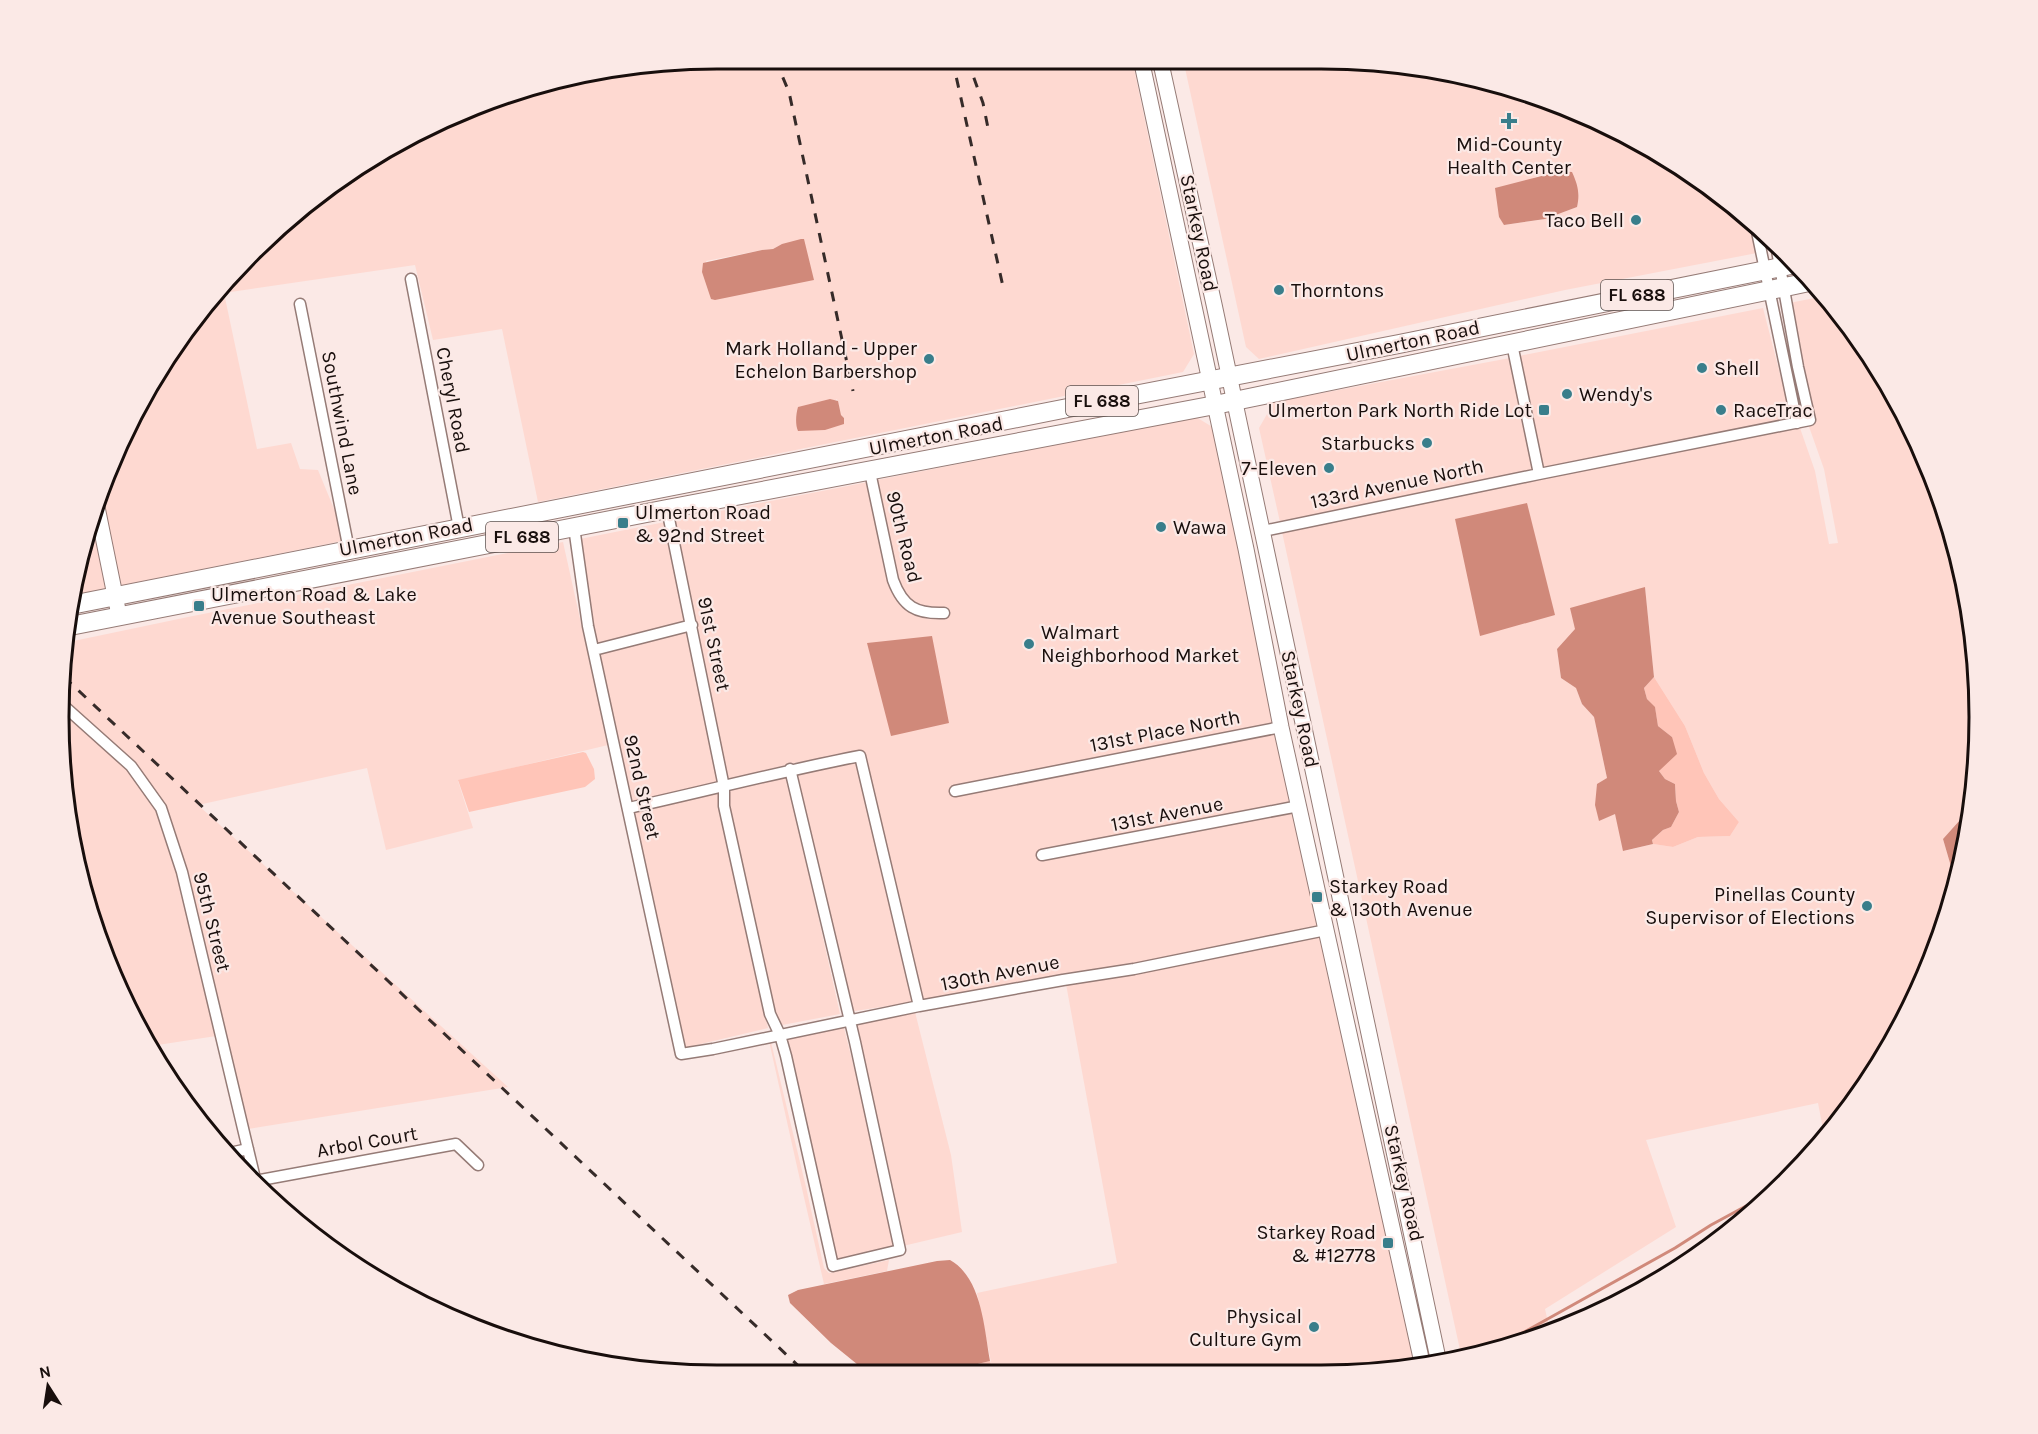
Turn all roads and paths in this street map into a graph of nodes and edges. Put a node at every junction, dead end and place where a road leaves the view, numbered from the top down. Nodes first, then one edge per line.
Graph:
1 (1143, 69) edge
2 (1162, 69) edge
3 (1770, 251) edge
4 (1780, 267) edge
5 (411, 279) dead end
6 (1802, 284) edge
7 (1776, 289) junction
8 (300, 304) dead end
9 (1512, 344) junction
10 (1229, 376) junction
11 (1210, 380) junction
12 (1235, 401) junction
13 (1215, 405) junction
14 (1797, 423) junction
15 (925, 436) junction
16 (862, 448) junction
17 (870, 472) junction
18 (1539, 474) junction
19 (697, 481) junction
20 (743, 495) junction
21 (667, 509) junction
22 (100, 520) edge
23 (574, 527) junction
24 (459, 528) junction
25 (1263, 531) junction
26 (349, 550) junction
27 (310, 578) junction
28 (115, 596) junction
29 (79, 603) edge
30 (945, 613) dead end
31 (118, 615) junction
32 (76, 624) edge
33 (692, 625) junction
34 (1265, 648) junction
35 (594, 650) junction
36 (1293, 672) junction
37 (69, 711) edge
38 (1281, 727) junction
39 (790, 769) junction
40 (724, 787) junction
41 (955, 791) dead end
42 (1299, 806) junction
43 (628, 808) junction
44 (1042, 855) dead end
45 (1341, 907) junction
46 (1326, 930) junction
47 (1361, 1002) junction
48 (919, 1006) junction
49 (849, 1022) junction
50 (780, 1035) junction
51 (681, 1054) joint
52 (248, 1149) junction
53 (237, 1151) edge
54 (478, 1165) dead end
55 (253, 1168) edge
56 (265, 1180) edge
57 (1437, 1354) edge
58 (1421, 1357) edge

1 - 11 main road, Starkey Road
2 - 10 main road, Starkey Road
3 - 4 street
4 - 7 street
4 - 7 street
4 - 10 main road, Ulmerton Road / FL 688
5 - 24 street, Cheryl Road
6 - 7 main road, Ulmerton Road / FL 688
7 - 9 main road, Ulmerton Road / FL 688
7 - 14 street
7 - 14 street, 133rd Avenue North
8 - 26 street, Southwind Lane
9 - 12 main road, Ulmerton Road / FL 688
9 - 18 street
10 - 11 main road, Ulmerton Road / FL 688
10 - 12 main road, Starkey Road
11 - 13 main road, Starkey Road
11 - 15 main road, Ulmerton Road / FL 688
12 - 13 main road, Ulmerton Road / FL 688
12 - 25 main road, Starkey Road
13 - 17 main road, Ulmerton Road / FL 688
13 - 34 main road, Starkey Road
14 - 18 street, 133rd Avenue North
15 - 16 main road, Ulmerton Road / FL 688
15 - 17 main road
16 - 19 main road, Ulmerton Road / FL 688
16 - 20 main road
17 - 20 main road, Ulmerton Road / FL 688
17 - 30 street, 90th Road
18 - 25 street, 133rd Avenue North
19 - 23 main road
19 - 24 main road, Ulmerton Road / FL 688
20 - 21 main road, Ulmerton Road / FL 688
21 - 23 main road, Ulmerton Road / FL 688
21 - 33 street, 91st Street
22 - 28 main road
23 - 27 main road, Ulmerton Road / FL 688
23 - 35 street, 92nd Street
24 - 26 main road, Ulmerton Road / FL 688
24 - 27 main road
25 - 36 main road, Starkey Road
26 - 28 main road, Ulmerton Road / FL 688
27 - 31 main road, Ulmerton Road / FL 688
28 - 29 main road, Ulmerton Road / FL 688
28 - 31 main road
31 - 32 main road, Ulmerton Road / FL 688
33 - 35 street
33 - 40 street, 91st Street
34 - 36 main road
34 - 38 main road, Starkey Road
35 - 43 street, 92nd Street
36 - 45 main road, Starkey Road
37 - 52 street, 95th Street
38 - 41 street, 131st Place North
38 - 42 main road, Starkey Road
39 - 40 street
39 - 48 street
39 - 49 street
40 - 43 street
40 - 50 street, 91st Street
42 - 44 street, 131st Avenue
42 - 46 main road, Starkey Road
43 - 51 street, 92nd Street
45 - 46 main road
45 - 47 main road, Starkey Road
46 - 47 main road
46 - 48 street, 130th Avenue
46 - 58 main road, Starkey Road
47 - 57 main road, Starkey Road
48 - 49 street, 130th Avenue
49 - 50 street, 130th Avenue
49 - 50 street, 91st Street
50 - 51 street, 130th Avenue
52 - 53 street
52 - 55 street, 95th Street
54 - 56 street, Arbol Court

